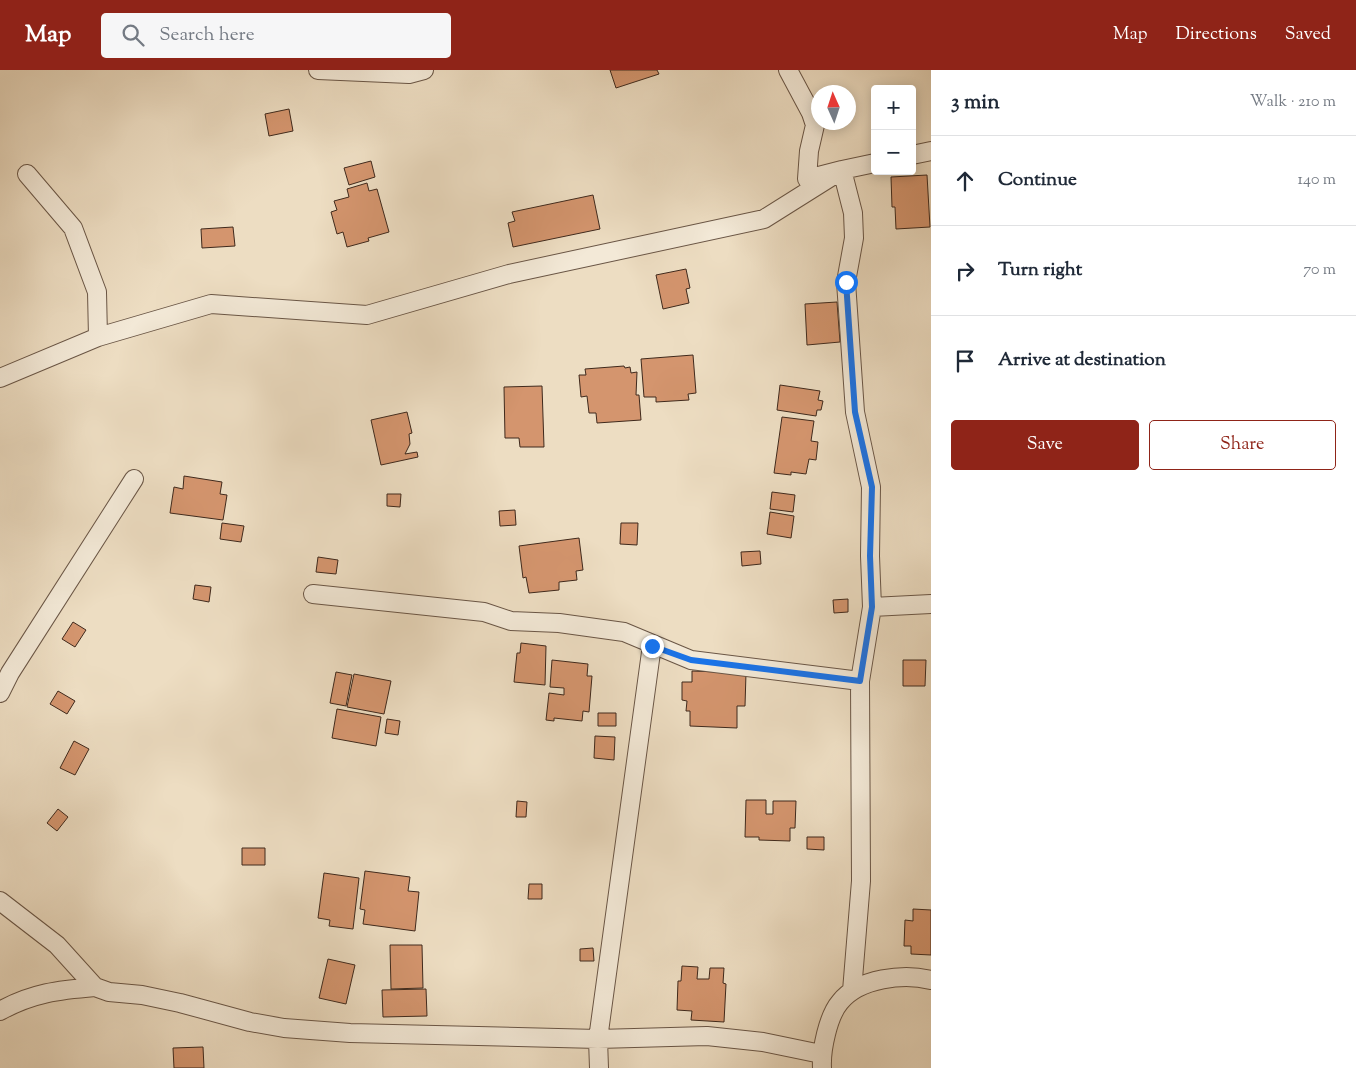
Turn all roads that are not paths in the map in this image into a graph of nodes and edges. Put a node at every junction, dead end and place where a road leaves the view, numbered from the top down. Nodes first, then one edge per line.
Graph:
1 (318, 70) edge
2 (424, 70) edge
3 (788, 70) edge
4 (931, 151) edge
5 (916, 154) edge
6 (871, 164) edge
7 (842, 170) junction
8 (27, 174) dead end
9 (98, 337) junction
10 (0, 378) edge
11 (134, 480) dead end
12 (312, 594) dead end
13 (931, 604) edge
14 (872, 607) junction
15 (652, 646) junction
16 (860, 681) junction
17 (0, 693) edge
18 (0, 901) edge
19 (931, 980) edge
20 (95, 987) junction
21 (852, 991) junction
22 (0, 1012) edge
23 (598, 1039) junction
24 (822, 1061) edge
25 (600, 1068) edge

1 - 2 street
3 - 7 street
4 - 5 street
6 - 7 street
7 - 9 street
7 - 14 street
8 - 9 street
9 - 10 street
11 - 17 street
12 - 15 street
13 - 14 street
14 - 16 street
15 - 16 street
15 - 23 street
16 - 21 street
18 - 20 street
19 - 21 street
20 - 22 street
20 - 23 street
21 - 24 street
23 - 24 street
23 - 25 street

